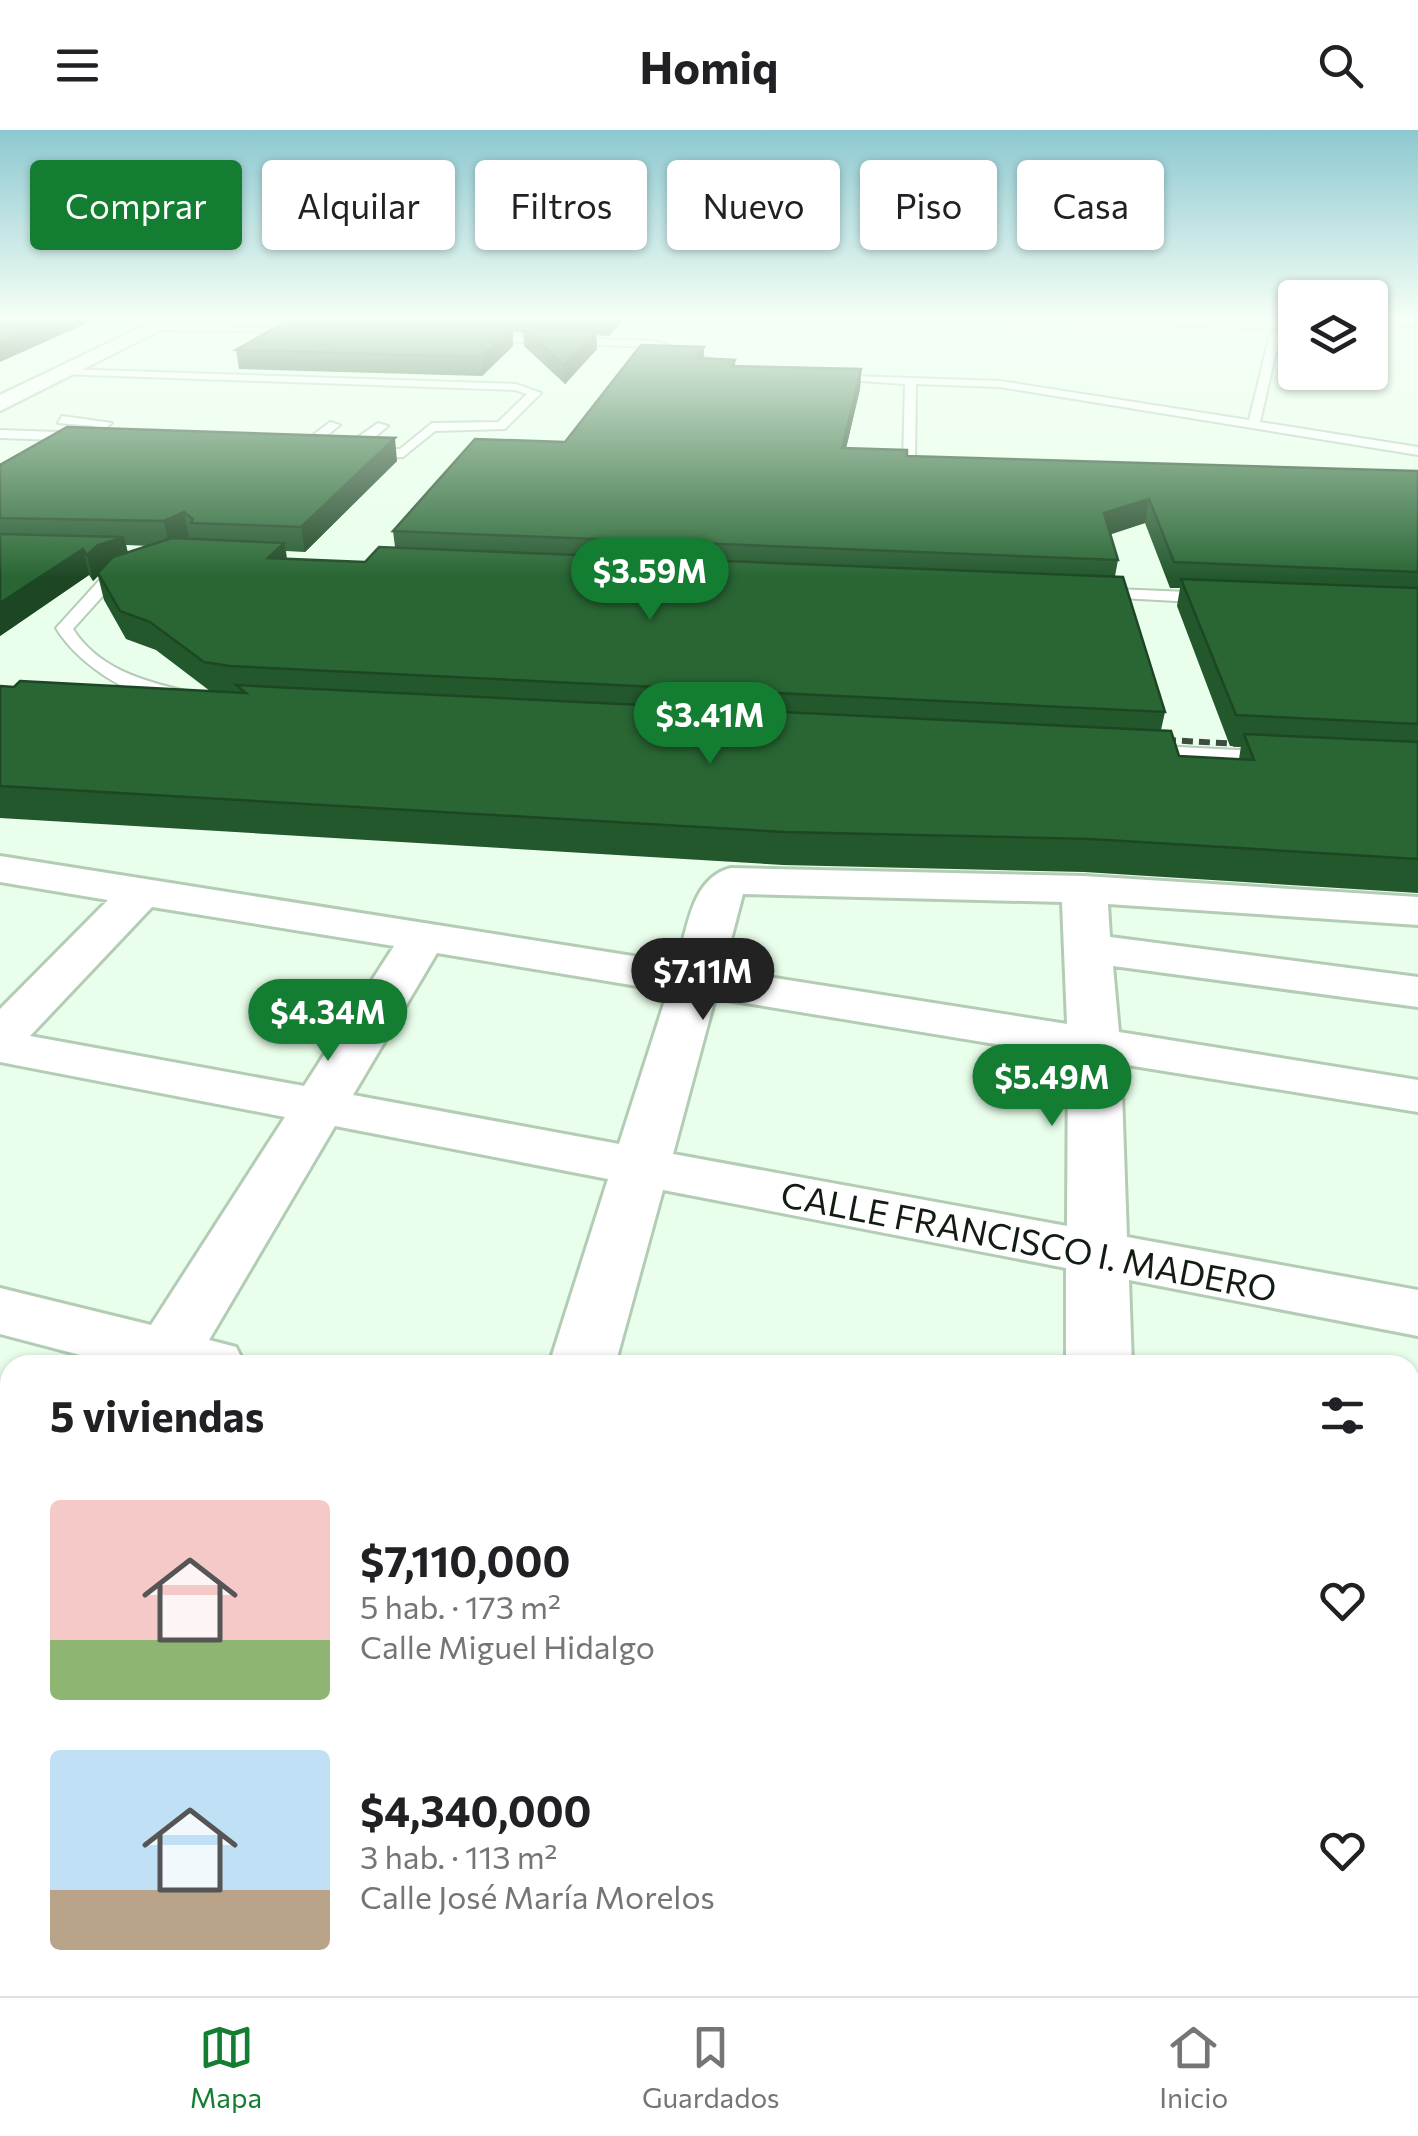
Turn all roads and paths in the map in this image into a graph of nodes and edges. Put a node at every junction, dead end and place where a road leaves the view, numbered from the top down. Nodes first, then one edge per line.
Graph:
1 (524, 404) edge
2 (910, 404) edge
3 (1134, 404) edge
4 (1258, 404) edge
5 (1254, 422) junction
6 (334, 425) dead end
7 (382, 426) dead end
8 (6, 434) edge
9 (1418, 451) edge
10 (281, 452) edge
11 (299, 452) junction
12 (315, 453) edge
13 (331, 454) edge
14 (347, 454) junction
15 (909, 464) edge
16 (154, 560) edge
17 (1064, 592) edge
18 (1221, 598) edge
19 (199, 698) edge
20 (1122, 750) edge
21 (1300, 759) edge
22 (0, 869) edge
23 (1084, 890) junction
24 (141, 892) junction
25 (1418, 911) edge
26 (423, 937) junction
27 (1088, 948) junction
28 (698, 982) junction
29 (1418, 992) edge
30 (0, 1038) edge
31 (0, 1046) edge
32 (1094, 1046) junction
33 (1418, 1096) edge
34 (320, 1106) junction
35 (641, 1167) junction
36 (1096, 1252) junction
37 (0, 1311) edge
38 (1418, 1313) edge
39 (173, 1355) edge
40 (191, 1355) edge
41 (585, 1355) edge
42 (1099, 1355) edge

1 - 14 lane
2 - 15 lane
3 - 5 lane
4 - 5 lane
5 - 9 lane
6 - 11 lane
7 - 14 lane
8 - 8 lane
10 - 11 lane
11 - 12 lane
13 - 14 lane
16 - 19 lane
17 - 18 lane
20 - 21 lane
22 - 24 street
23 - 25 street
23 - 27 street
23 - 28 street
24 - 26 street
24 - 30 street
26 - 28 street
26 - 34 street
27 - 29 street
27 - 32 street
28 - 32 street
28 - 35 street
31 - 34 street, CALLE FRANCISCO I. MADERO
32 - 33 street
32 - 36 street
34 - 35 street, CALLE FRANCISCO I. MADERO
34 - 40 street
35 - 36 street, CALLE FRANCISCO I. MADERO
35 - 41 street
36 - 38 street, CALLE FRANCISCO I. MADERO
36 - 42 street
37 - 39 street

